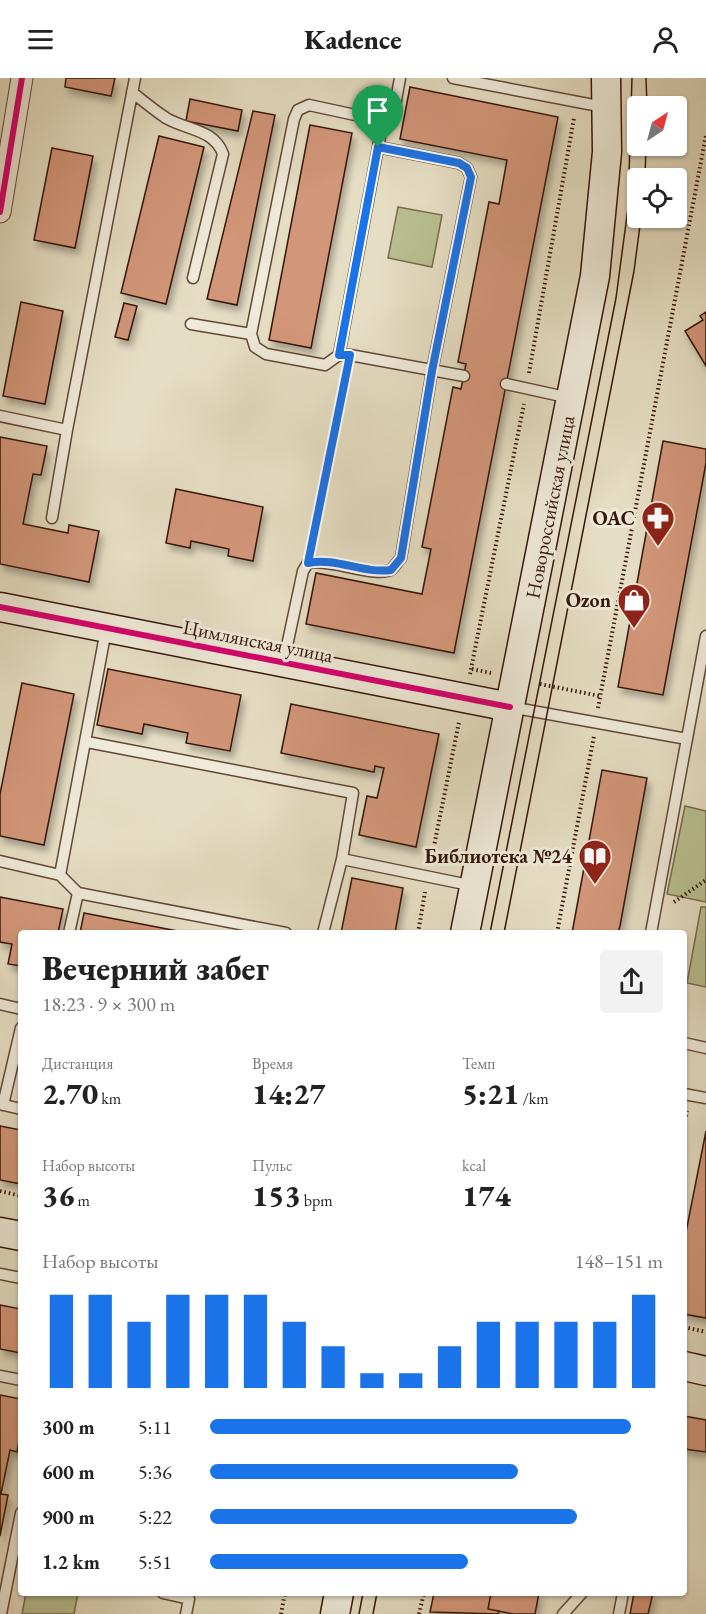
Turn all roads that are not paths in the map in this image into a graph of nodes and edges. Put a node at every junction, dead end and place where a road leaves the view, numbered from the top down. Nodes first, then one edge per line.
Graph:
1 (22, 78) edge
2 (135, 78) edge
3 (400, 78) edge
4 (453, 78) edge
5 (606, 78) edge
6 (132, 92) junction
7 (608, 108) junction
8 (383, 121) junction
9 (378, 147) junction
10 (0, 212) edge
11 (193, 278) dead end
12 (191, 324) dead end
13 (251, 334) junction
14 (345, 355) junction
15 (432, 371) junction
16 (464, 376) dead end
17 (506, 384) dead end
18 (571, 398) junction
19 (0, 416) edge
20 (67, 430) junction
21 (52, 518) dead end
22 (0, 607) edge
23 (106, 628) junction
24 (706, 636) edge
25 (284, 663) junction
26 (510, 707) junction
27 (687, 739) junction
28 (87, 742) junction
29 (342, 859) junction
30 (0, 861) edge
31 (60, 875) junction
32 (475, 887) junction
33 (78, 893) junction
34 (70, 930) edge
35 (270, 930) edge
36 (324, 930) edge
37 (466, 930) edge
38 (652, 930) edge
39 (0, 1005) edge
40 (18, 1008) edge
41 (18, 1040) edge
42 (687, 1044) edge
43 (706, 1048) edge
44 (687, 1095) edge
45 (706, 1098) edge
46 (1, 1105) edge
47 (18, 1108) edge
48 (0, 1232) edge
49 (18, 1235) edge
50 (0, 1274) edge
51 (18, 1277) edge
52 (687, 1367) edge
53 (706, 1371) edge
54 (0, 1376) edge
55 (18, 1379) edge
56 (18, 1529) edge
57 (176, 1596) edge
58 (338, 1596) edge
59 (579, 1596) edge
60 (622, 1596) edge
61 (2, 1614) edge
62 (186, 1614) edge
63 (334, 1614) edge
64 (563, 1614) edge
65 (619, 1614) edge

1 - 10 street
2 - 6 lane
3 - 8 lane
4 - 7 lane
5 - 7 main road, Новороссийская улица
6 - 11 lane
6 - 20 lane
7 - 18 main road, Новороссийская улица
8 - 9 lane
8 - 13 lane
9 - 14 lane
9 - 15 lane
12 - 13 lane
13 - 14 lane
14 - 15 lane
15 - 16 lane
15 - 25 lane
17 - 18 lane
18 - 26 main road, Новороссийская улица
19 - 20 lane
20 - 21 lane
22 - 23 main road, Цимлянская улица
23 - 25 main road, Цимлянская улица
23 - 28 lane
24 - 27 lane
25 - 26 main road, Цимлянская улица
26 - 27 lane
26 - 32 main road, Новороссийская улица
27 - 38 lane
28 - 29 lane
28 - 31 lane
29 - 32 lane
29 - 36 lane
30 - 31 lane
31 - 33 lane
32 - 37 main road, Новороссийская улица
33 - 34 lane
33 - 35 lane
39 - 40 lane
41 - 46 lane
42 - 43 lane
44 - 45 lane
46 - 47 lane
48 - 49 main road
50 - 51 lane
52 - 53 main road
54 - 55 lane
56 - 61 lane
57 - 62 lane
58 - 63 main road
59 - 64 lane
60 - 65 lane

